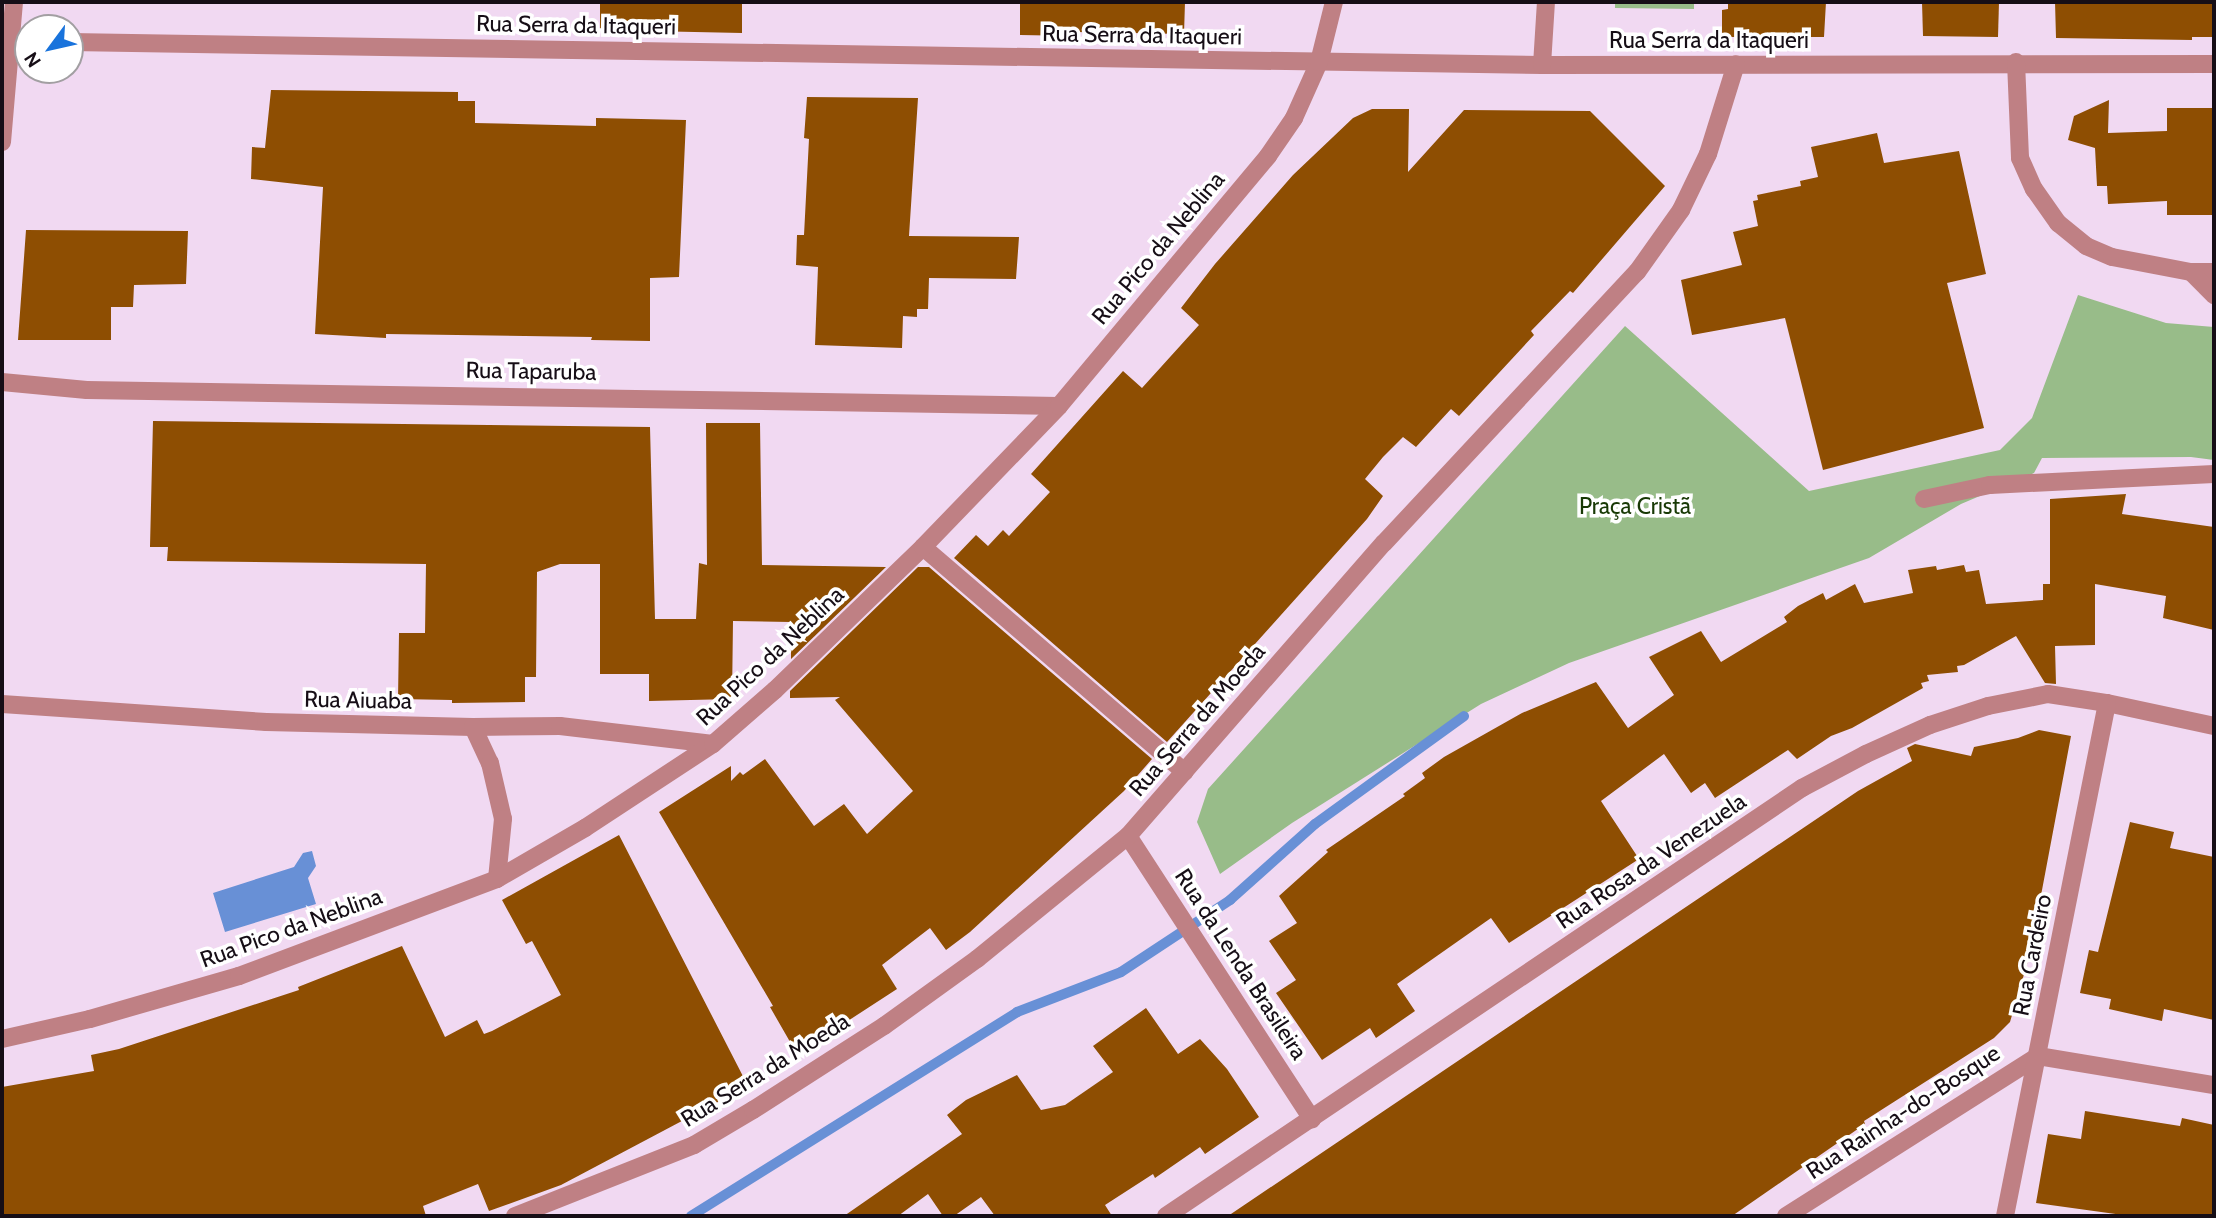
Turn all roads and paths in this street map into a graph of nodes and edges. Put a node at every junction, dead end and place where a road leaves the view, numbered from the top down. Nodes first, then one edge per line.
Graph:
1 (1334, 2) edge
2 (1546, 2) edge
3 (14, 41) edge
4 (84, 42) edge
5 (1320, 62) junction
6 (2016, 62) junction
7 (1736, 64) junction
8 (2214, 64) edge
9 (1542, 65) junction
10 (2, 142) edge
11 (2191, 272) junction
12 (2214, 272) edge
13 (2214, 295) edge
14 (2, 383) edge
15 (1059, 406) junction
16 (2214, 474) edge
17 (1924, 499) dead end
18 (923, 547) junction
19 (2107, 703) junction
20 (2, 704) edge
21 (2214, 726) edge
22 (473, 727) junction
23 (713, 744) junction
24 (1185, 772) junction
25 (1128, 836) junction
26 (497, 879) junction
27 (2, 1039) edge
28 (2038, 1056) junction
29 (2214, 1085) edge
30 (1312, 1119) junction
31 (515, 1216) edge
32 (1166, 1216) edge
33 (1786, 1216) edge
34 (2005, 1216) edge

1 - 5 street, Rua Pico da Neblina
2 - 9 street
3 - 10 street
4 - 5 street, Rua Serra da Itaqueri
5 - 9 street, Rua Serra da Itaqueri
5 - 15 street, Rua Pico da Neblina
6 - 7 street, Rua Serra da Itaqueri
6 - 8 street, Rua Serra da Itaqueri
6 - 11 street
7 - 9 street, Rua Serra da Itaqueri
7 - 24 street, Rua Serra da Moeda
11 - 12 street
11 - 13 street
14 - 15 street, Rua Taparuba
15 - 18 street, Rua Pico da Neblina
16 - 17 street
18 - 23 street, Rua Pico da Neblina
18 - 24 street
19 - 21 street, Rua Rosa da Venezuela
19 - 28 street, Rua Cardeiro
19 - 30 street, Rua Rosa da Venezuela
20 - 22 street, Rua Aiuaba
22 - 23 street, Rua Aiuaba
22 - 26 street
23 - 26 street, Rua Pico da Neblina
24 - 25 street, Rua Serra da Moeda
25 - 30 street, Rua da Lenda Brasileira
25 - 31 street, Rua Serra da Moeda
26 - 27 street, Rua Pico da Neblina
28 - 29 street, Rua Rainha-do-Bosque
28 - 33 street, Rua Rainha-do-Bosque
28 - 34 street, Rua Cardeiro
30 - 32 street, Rua Rosa da Venezuela

